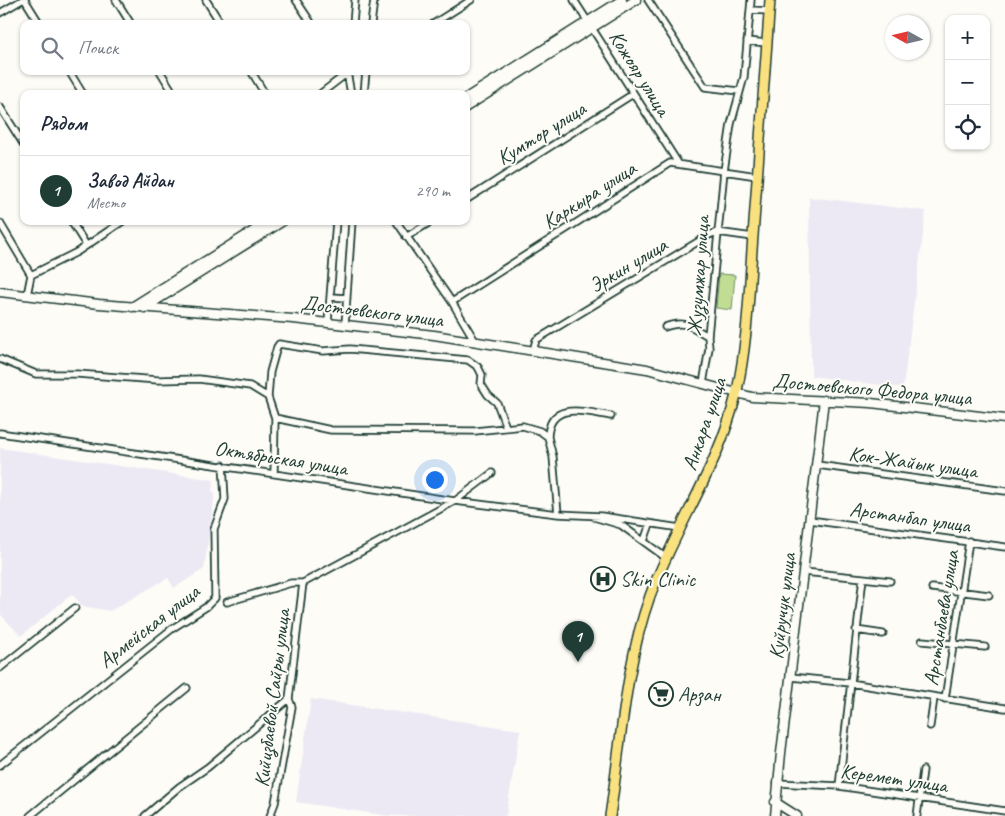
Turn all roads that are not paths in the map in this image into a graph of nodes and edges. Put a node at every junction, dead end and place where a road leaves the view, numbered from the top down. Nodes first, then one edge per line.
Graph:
1 (24, 0) edge
2 (116, 0) edge
3 (206, 0) edge
4 (296, 0) edge
5 (355, 0) edge
6 (374, 0) edge
7 (471, 0) edge
8 (574, 0) edge
9 (622, 0) edge
10 (636, 0) edge
11 (648, 0) edge
12 (751, 0) edge
13 (770, 0) edge
14 (750, 10) junction
15 (769, 11) junction
16 (0, 13) edge
17 (37, 20) edge
18 (128, 20) edge
19 (218, 20) edge
20 (309, 20) edge
21 (353, 20) edge
22 (372, 20) edge
23 (439, 20) edge
24 (590, 25) junction
25 (747, 41) junction
26 (767, 43) junction
27 (71, 75) edge
28 (162, 75) edge
29 (253, 75) edge
30 (343, 75) edge
31 (348, 75) edge
32 (366, 75) edge
33 (81, 90) edge
34 (172, 90) edge
35 (263, 90) edge
36 (325, 90) edge
37 (350, 90) edge
38 (364, 90) edge
39 (739, 91) junction
40 (633, 94) junction
41 (470, 96) edge
42 (470, 103) edge
43 (0, 107) edge
44 (20, 139) edge
45 (678, 163) junction
46 (724, 171) junction
47 (757, 176) junction
48 (470, 197) edge
49 (0, 224) edge
50 (74, 225) edge
51 (116, 225) edge
52 (255, 225) edge
53 (265, 225) edge
54 (275, 225) edge
55 (336, 225) edge
56 (352, 225) edge
57 (398, 225) edge
58 (426, 225) edge
59 (259, 232) junction
60 (717, 232) junction
61 (753, 237) junction
62 (406, 238) junction
63 (86, 245) junction
64 (31, 275) junction
65 (0, 292) edge
66 (27, 294) junction
67 (331, 297) junction
68 (146, 298) junction
69 (160, 298) junction
70 (347, 298) junction
71 (452, 302) junction
72 (132, 307) junction
73 (144, 308) junction
74 (164, 310) junction
75 (328, 323) junction
76 (345, 325) junction
77 (665, 327) dead end
78 (708, 336) junction
79 (475, 341) junction
80 (534, 351) junction
81 (0, 359) edge
82 (703, 384) junction
83 (736, 394) junction
84 (268, 397) junction
85 (824, 400) junction
86 (611, 416) dead end
87 (275, 418) junction
88 (1005, 419) edge
89 (506, 427) junction
90 (0, 433) edge
91 (548, 437) junction
92 (223, 465) junction
93 (817, 465) junction
94 (274, 474) junction
95 (492, 474) dead end
96 (1005, 491) edge
97 (455, 501) junction
98 (558, 514) junction
99 (594, 517) junction
100 (810, 520) junction
101 (650, 524) junction
102 (680, 528) junction
103 (644, 541) junction
104 (970, 542) junction
105 (1005, 547) edge
106 (666, 557) junction
107 (804, 572) junction
108 (863, 578) junction
109 (890, 581) dead end
110 (303, 583) junction
111 (932, 588) dead end
112 (962, 592) junction
113 (989, 595) dead end
114 (227, 602) dead end
115 (75, 608) dead end
116 (856, 630) junction
117 (884, 634) dead end
118 (922, 641) dead end
119 (954, 644) junction
120 (985, 647) dead end
121 (0, 668) edge
122 (791, 677) junction
123 (850, 683) junction
124 (187, 688) dead end
125 (934, 698) junction
126 (289, 699) junction
127 (945, 699) junction
128 (1005, 708) edge
129 (930, 726) dead end
130 (0, 764) edge
131 (923, 770) dead end
132 (777, 783) junction
133 (839, 786) junction
134 (920, 798) junction
135 (775, 802) junction
136 (1005, 811) edge
137 (30, 816) edge
138 (145, 816) edge
139 (270, 816) edge
140 (610, 816) edge
141 (775, 816) edge
142 (797, 816) edge
143 (917, 816) edge

1 - 16 street
1 - 17 street
2 - 18 street
3 - 19 street
4 - 20 street
5 - 21 street
6 - 22 street
7 - 23 street
8 - 24 street, Кожояр улица
9 - 24 street
10 - 24 street
11 - 39 street
12 - 14 street, Жузумжар улица
13 - 15 main road, Анкара улица
14 - 15 street
14 - 25 street, Жузумжар улица
15 - 26 main road, Анкара улица
24 - 40 street, Кожояр улица
24 - 41 street
24 - 42 street
25 - 26 street
25 - 39 street, Жузумжар улица
26 - 47 main road, Анкара улица
27 - 33 street
28 - 34 street
29 - 35 street
30 - 36 street
31 - 37 street
32 - 38 street
39 - 46 street, Жузумжар улица
40 - 45 street, Кожояр улица
40 - 48 street, Кумтор улица
43 - 44 street
45 - 46 street
45 - 71 street, Каркыра улица
46 - 47 street
46 - 60 street, Жузумжар улица
47 - 61 main road, Анкара улица
49 - 64 street
50 - 63 street
51 - 63 street
52 - 59 street
53 - 59 street
54 - 59 street
55 - 67 street
56 - 70 street
57 - 62 street
58 - 62 street
59 - 68 street
59 - 69 street
60 - 61 street
60 - 78 street, Жузумжар улица
60 - 80 street, Эркин улица
61 - 83 main road, Анкара улица
62 - 71 street
63 - 64 street
64 - 66 street
65 - 66 street, Достоевского улица
66 - 72 street, Достоевского улица
67 - 70 street
67 - 75 street
68 - 72 street
68 - 73 street
69 - 73 street
69 - 74 street
70 - 76 street
71 - 79 street
72 - 73 street, Достоевского улица
73 - 74 street, Достоевского улица
74 - 75 street, Достоевского улица
75 - 76 street, Достоевского улица
76 - 79 street, Достоевского улица
77 - 78 street
78 - 82 street, Жузумжар улица
79 - 80 street, Достоевского улица
80 - 82 street, Достоевского улица
81 - 84 street
82 - 83 street, Достоевского улица
83 - 85 street, Достоевского Федора улица
83 - 102 main road, Анкара улица
84 - 87 street, Октябрьская улица
84 - 89 street
85 - 88 street, Достоевского Федора улица
85 - 93 street, Куйручук улица
86 - 91 street
87 - 89 street, Октябрьская улица
87 - 94 street
89 - 91 street, Октябрьская улица
90 - 92 street, Октябрьская улица
91 - 98 street
92 - 94 street, Октябрьская улица
92 - 130 street, Армейская улица
93 - 96 street, Кок-Жайык улица
93 - 100 street, Куйручук улица
94 - 97 street, Октябрьская улица
95 - 97 street
97 - 98 street, Октябрьская улица
97 - 110 street
98 - 99 street, Октябрьская улица
99 - 101 street, Октябрьская улица
99 - 103 street, Октябрьская улица
100 - 104 street, Арстанбап улица
100 - 107 street, Куйручук улица
101 - 102 street, Октябрьская улица
101 - 103 street
102 - 106 main road, Анкара улица
103 - 106 street, Октябрьская улица
104 - 105 street, Арстанбап улица
104 - 112 street, Арстанбаева улица
106 - 140 main road, Анкара улица
107 - 108 street
107 - 122 street, Куйручук улица
108 - 109 street
108 - 116 street
110 - 114 street
110 - 126 street, Кийизбаевой Сайры улица
111 - 112 street
112 - 113 street
112 - 119 street, Арстанбаева улица
115 - 121 street
116 - 117 street
116 - 123 street
118 - 119 street
119 - 120 street
119 - 127 street, Арстанбаева улица
122 - 123 street
122 - 132 street, Куйручук улица
123 - 125 street
123 - 133 street
124 - 137 street
125 - 127 street
125 - 129 street
126 - 138 street
126 - 139 street, Кийизбаевой Сайры улица
127 - 128 street
131 - 134 street
132 - 133 street, Керемет улица
132 - 135 street, Куйручук улица
133 - 134 street, Керемет улица
134 - 136 street, Керемет улица
134 - 143 street
135 - 141 street, Куйручук улица
135 - 142 street

